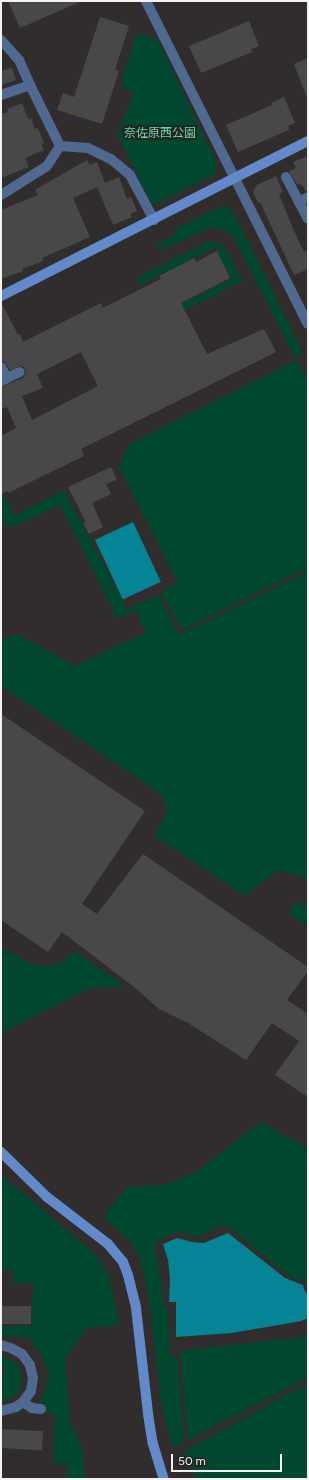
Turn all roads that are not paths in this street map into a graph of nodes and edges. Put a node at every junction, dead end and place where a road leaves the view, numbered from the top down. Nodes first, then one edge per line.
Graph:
1 (146, 1) edge
2 (1, 40) edge
3 (30, 85) junction
4 (1, 95) edge
5 (308, 141) edge
6 (60, 146) junction
7 (286, 177) dead end
8 (236, 178) junction
9 (1, 195) edge
10 (304, 199) edge
11 (308, 219) edge
12 (154, 220) junction
13 (1, 296) edge
14 (308, 324) edge
15 (1, 367) edge
16 (20, 372) dead end
17 (4, 379) edge
18 (1, 1152) edge
19 (1, 1345) edge
20 (23, 1402) junction
21 (41, 1409) dead end
22 (1, 1411) edge
23 (164, 1479) edge

1 - 8 street
2 - 3 street
3 - 4 street
3 - 6 street
5 - 8 street
6 - 9 street
6 - 12 street
7 - 10 street
8 - 12 street
8 - 14 street
10 - 11 street
12 - 13 street
15 - 17 street
16 - 17 street
18 - 23 street
19 - 20 street
20 - 21 street
20 - 22 street

